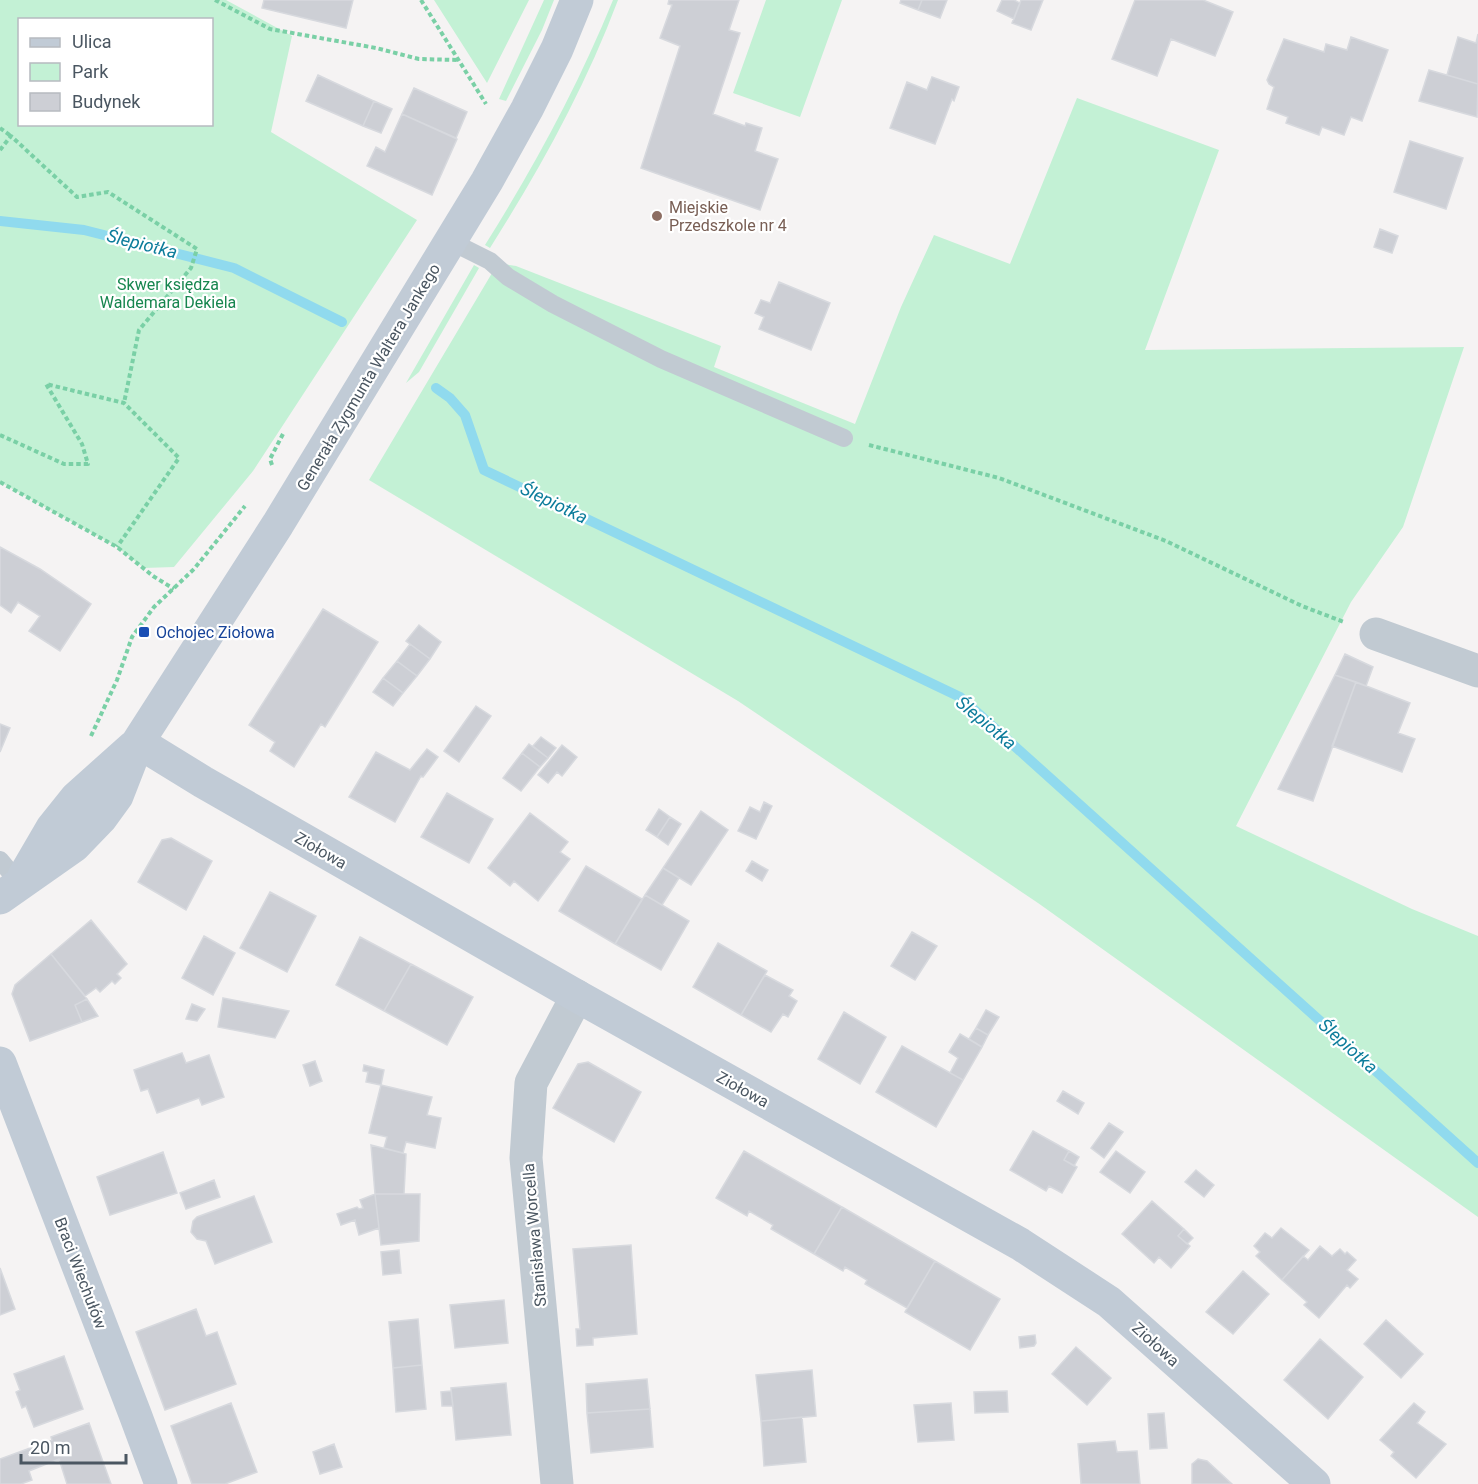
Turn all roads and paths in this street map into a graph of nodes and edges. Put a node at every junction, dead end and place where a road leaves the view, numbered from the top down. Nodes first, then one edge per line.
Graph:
1 (215, 0) edge
2 (421, 0) edge
3 (577, 0) edge
4 (459, 60) junction
5 (486, 104) dead end
6 (0, 128) edge
7 (11, 136) junction
8 (0, 150) edge
9 (450, 241) junction
10 (124, 403) junction
11 (284, 432) dead end
12 (0, 435) edge
13 (844, 438) joint
14 (272, 467) dead end
15 (0, 482) edge
16 (247, 505) dead end
17 (117, 547) junction
18 (174, 589) junction
19 (1376, 634) joint
20 (1478, 671) edge
21 (88, 742) dead end
22 (138, 742) junction
23 (7, 881) edge
24 (577, 996) junction
25 (0, 1063) edge
26 (160, 1484) edge
27 (557, 1484) edge
28 (1314, 1484) edge

1 - 4 path
2 - 4 path
3 - 9 street, Generała Zygmunta Waltera Jankego
4 - 5 path
6 - 7 path
7 - 8 path
7 - 10 path
9 - 13 lane
9 - 22 street, Generała Zygmunta Waltera Jankego
10 - 12 path
10 - 17 path
11 - 14 path
13 - 19 path
15 - 17 path
16 - 18 path
17 - 18 path
18 - 21 path
19 - 20 street
22 - 23 street, Generała Zygmunta Waltera Jankego
22 - 24 street, Ziołowa
24 - 27 street, Stanisława Worcella
24 - 28 street, Ziołowa
25 - 26 street, Braci Wiechułów

